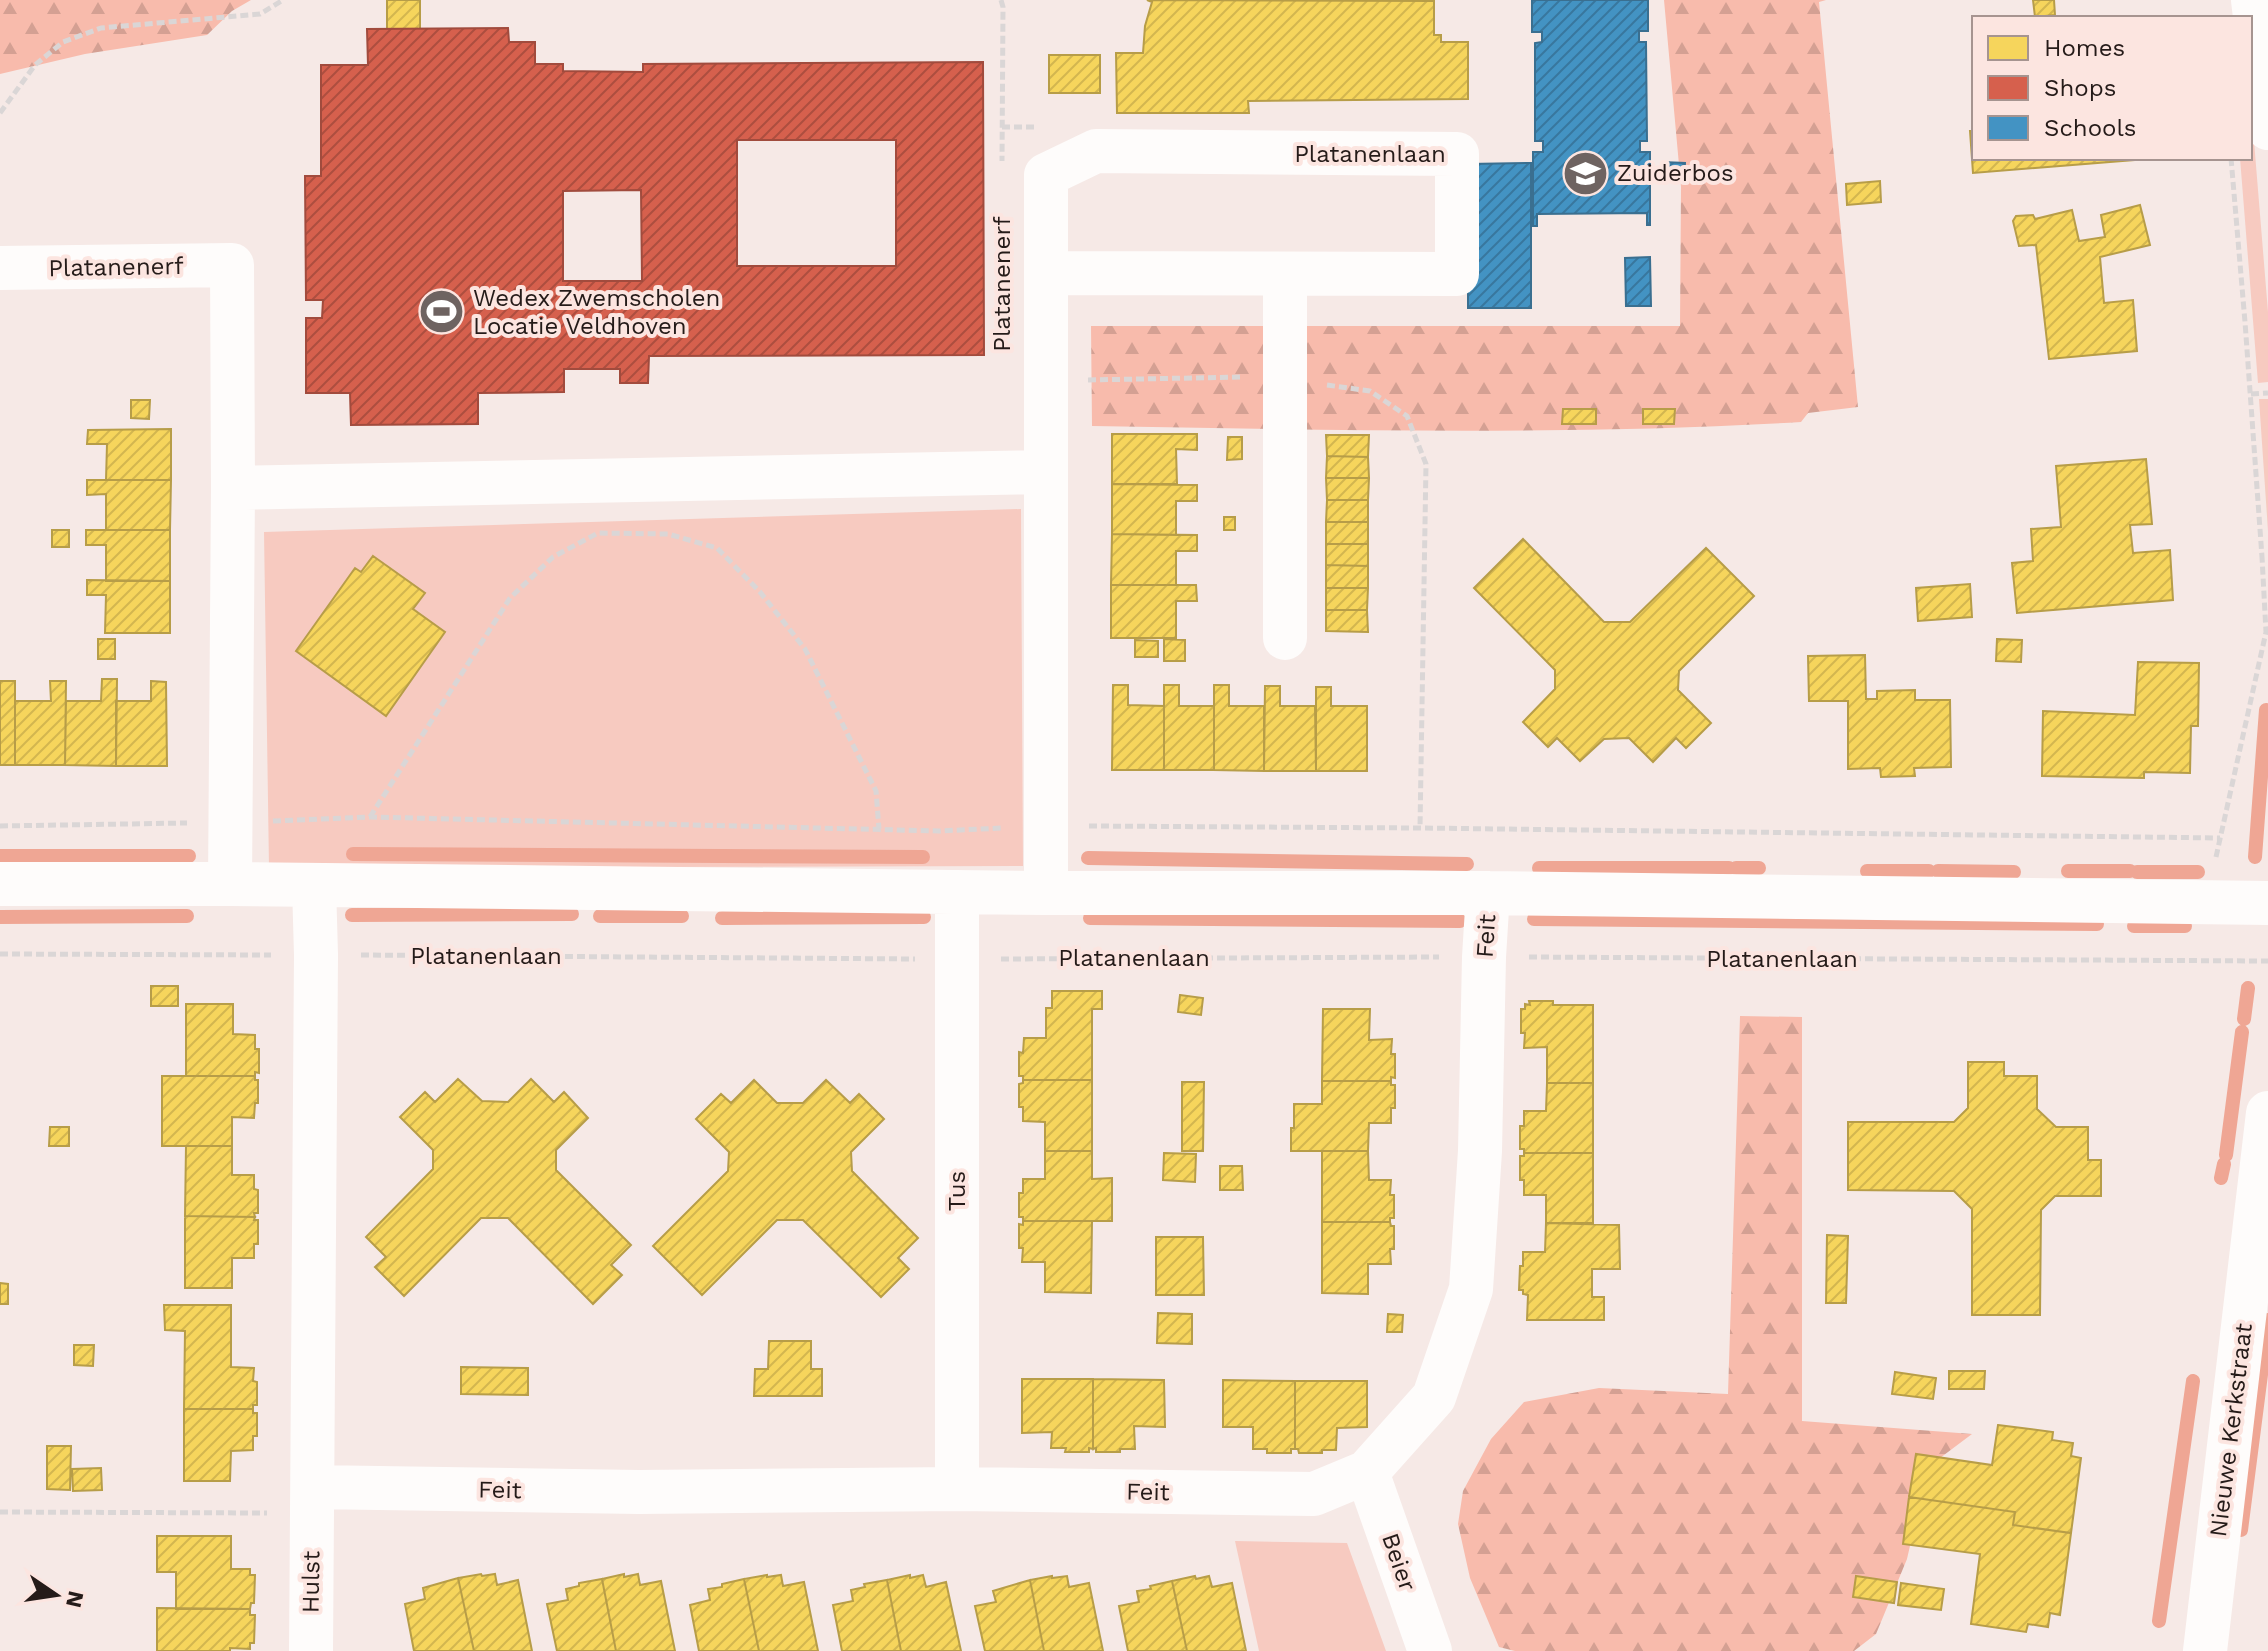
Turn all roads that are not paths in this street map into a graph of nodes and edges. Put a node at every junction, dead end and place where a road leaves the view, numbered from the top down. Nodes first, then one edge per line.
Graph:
1 (2253, 0) edge
2 (2268, 128) edge
3 (0, 268) edge
4 (1046, 273) junction
5 (1285, 274) junction
6 (1045, 472) junction
7 (233, 488) junction
8 (1285, 638) dead end
9 (0, 884) edge
10 (230, 884) junction
11 (314, 885) junction
12 (957, 892) junction
13 (1046, 893) junction
14 (1488, 893) junction
15 (2268, 903) edge
16 (2268, 1113) edge
17 (1367, 1472) junction
18 (957, 1489) junction
19 (312, 1500) junction
20 (311, 1651) edge
21 (1430, 1651) edge
22 (2205, 1651) edge

1 - 2 street
3 - 7 street, Platanenerf
4 - 5 street, Platanenlaan
4 - 5 street, Platanenlaan
4 - 6 street, Platanenlaan
5 - 8 street
6 - 7 street
6 - 13 street, Platanenlaan
7 - 10 street
9 - 10 street
10 - 11 street
11 - 12 street
11 - 19 street
12 - 13 street
12 - 18 street, Tus
13 - 14 street
14 - 15 street
14 - 17 street, Feit
16 - 22 street, Nieuwe Kerkstraat
17 - 18 street, Feit
17 - 21 street, Beier
18 - 19 street, Feit
19 - 20 street, Hulst

